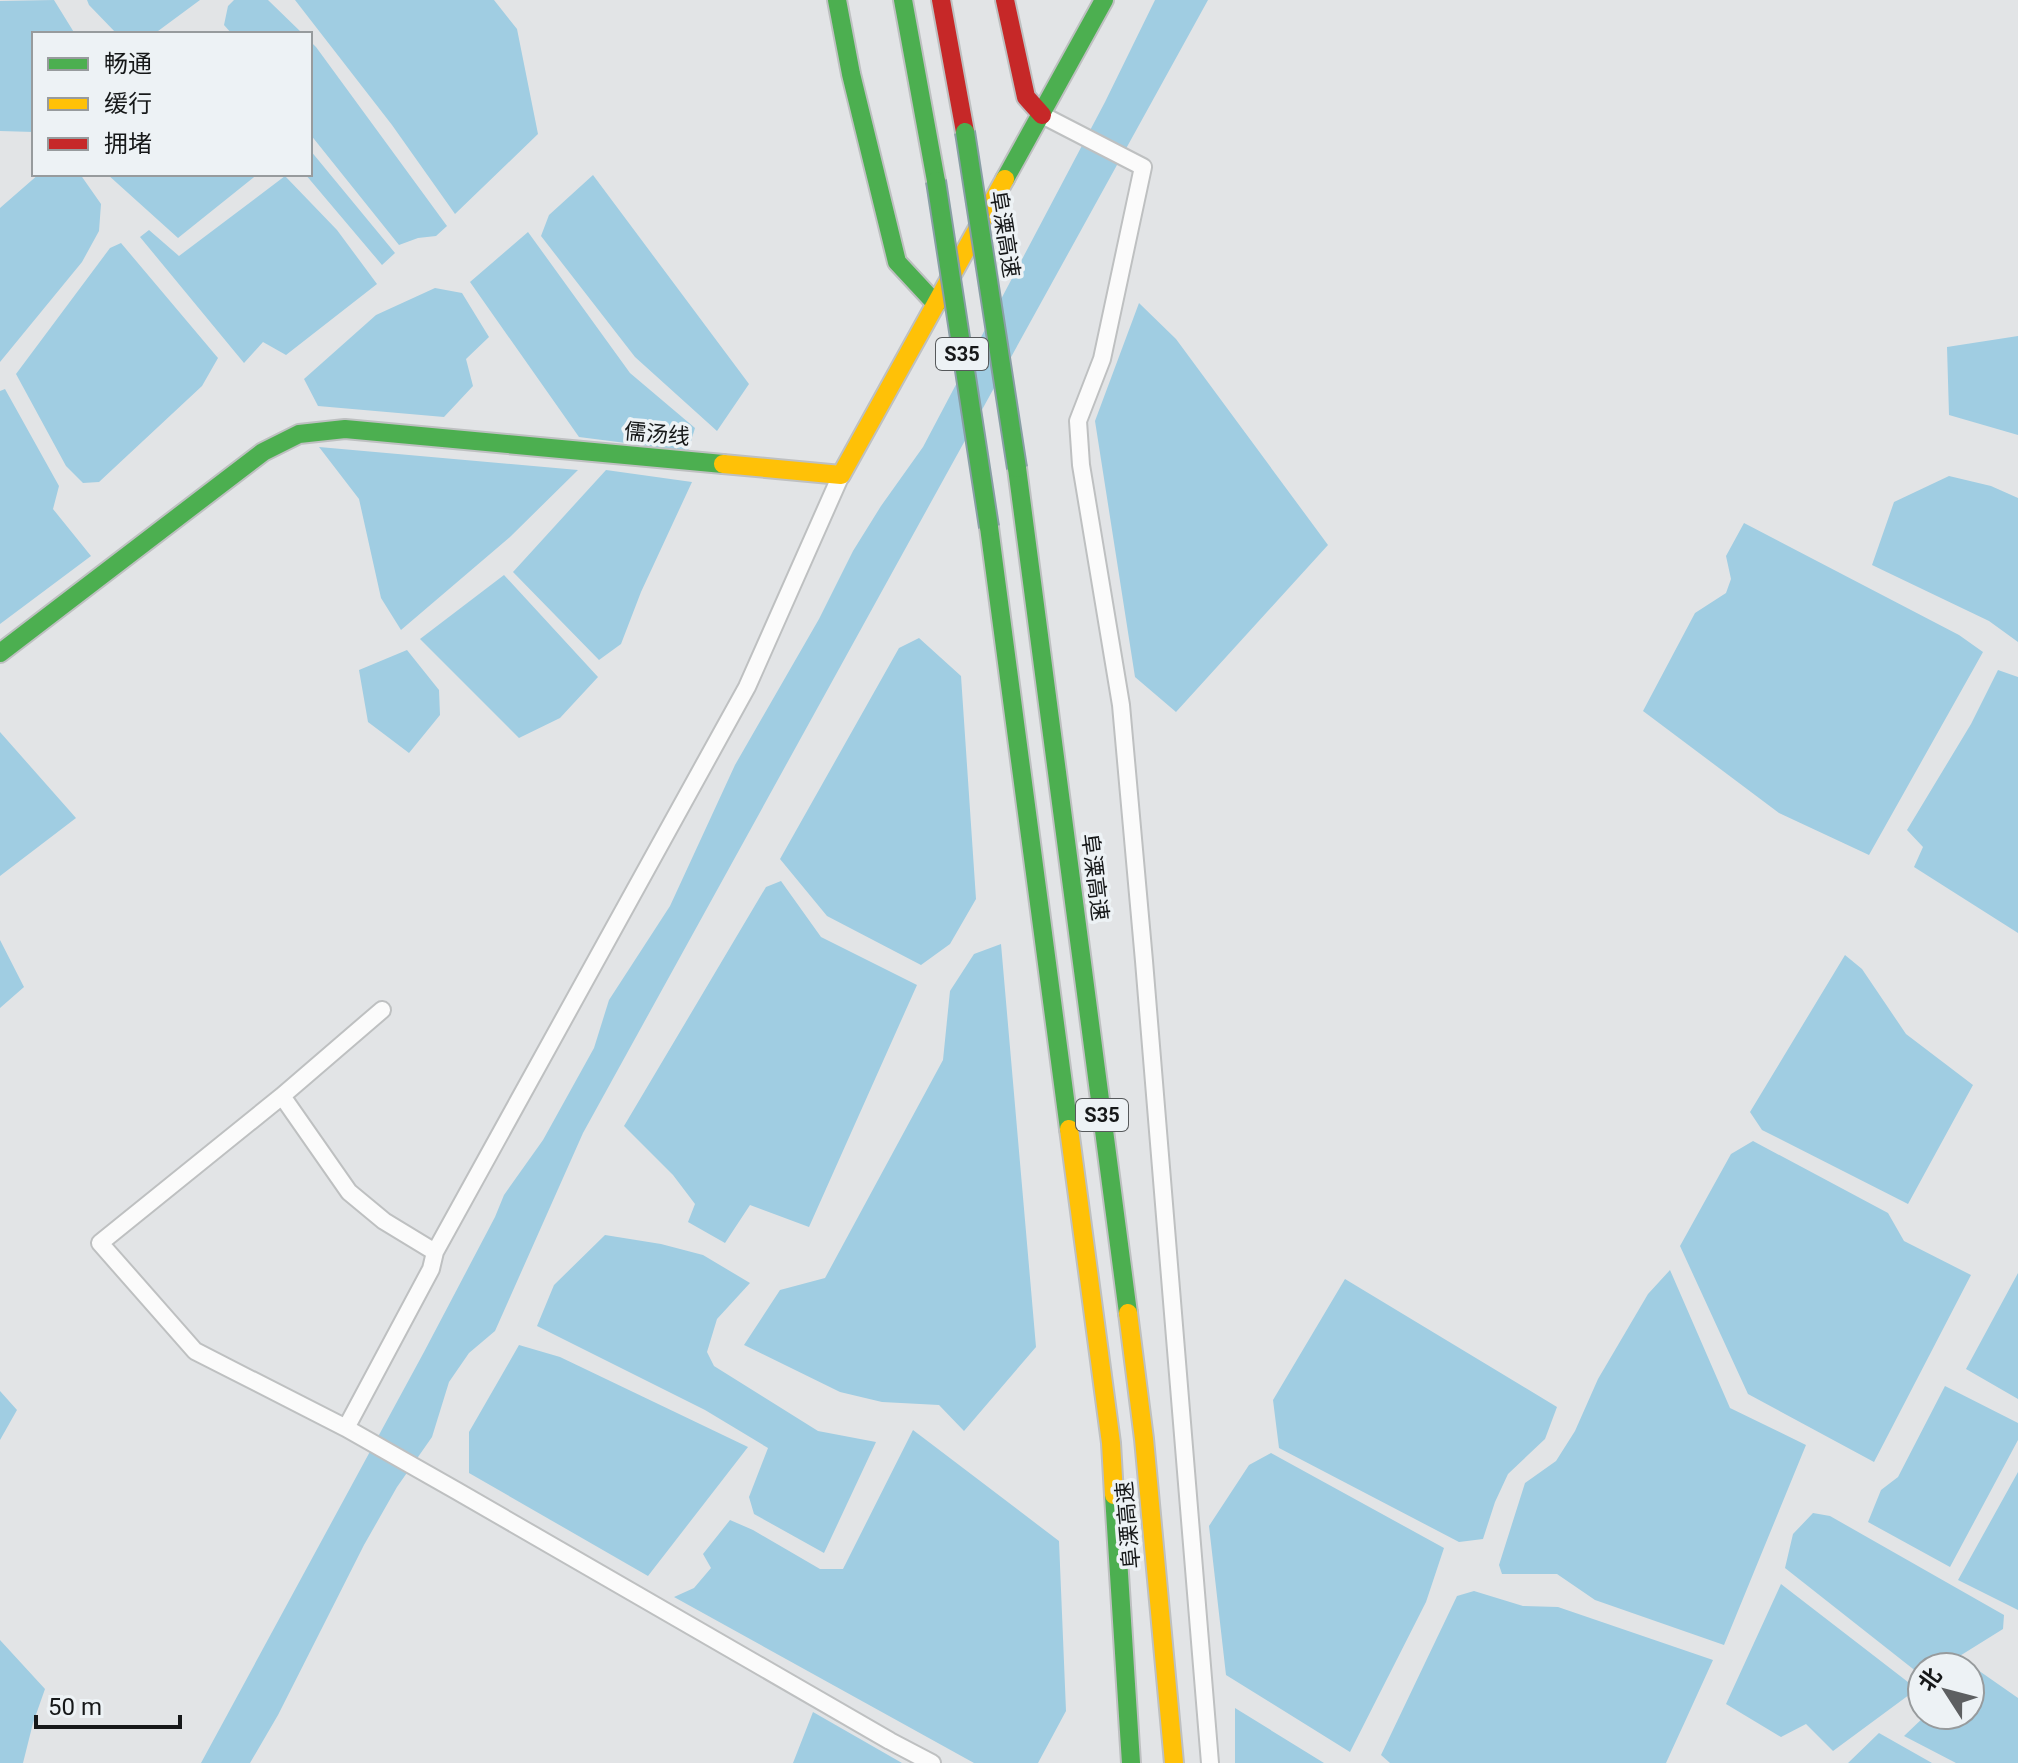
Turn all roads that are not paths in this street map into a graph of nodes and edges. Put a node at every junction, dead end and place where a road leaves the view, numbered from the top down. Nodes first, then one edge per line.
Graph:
1 (837, 0) edge
2 (903, 0) edge
3 (941, 0) edge
4 (1005, 0) edge
5 (1104, 0) edge
6 (1042, 115) junction
7 (936, 304) junction
8 (841, 475) junction
9 (0, 653) edge
10 (382, 1010) dead end
11 (282, 1096) junction
12 (435, 1252) junction
13 (346, 1428) junction
14 (932, 1763) edge
15 (1131, 1763) edge
16 (1174, 1763) edge
17 (1210, 1763) edge

1 - 7 main road
2 - 15 main road, 阜溧高速 / S35, bridge
3 - 16 main road, 阜溧高速 / S35, bridge
4 - 6 main road
5 - 6 main road
6 - 7 main road
6 - 17 street
7 - 8 main road
8 - 9 main road, 儒汤线
8 - 12 street
10 - 11 street
11 - 12 street
11 - 13 street
12 - 13 street
13 - 14 street

